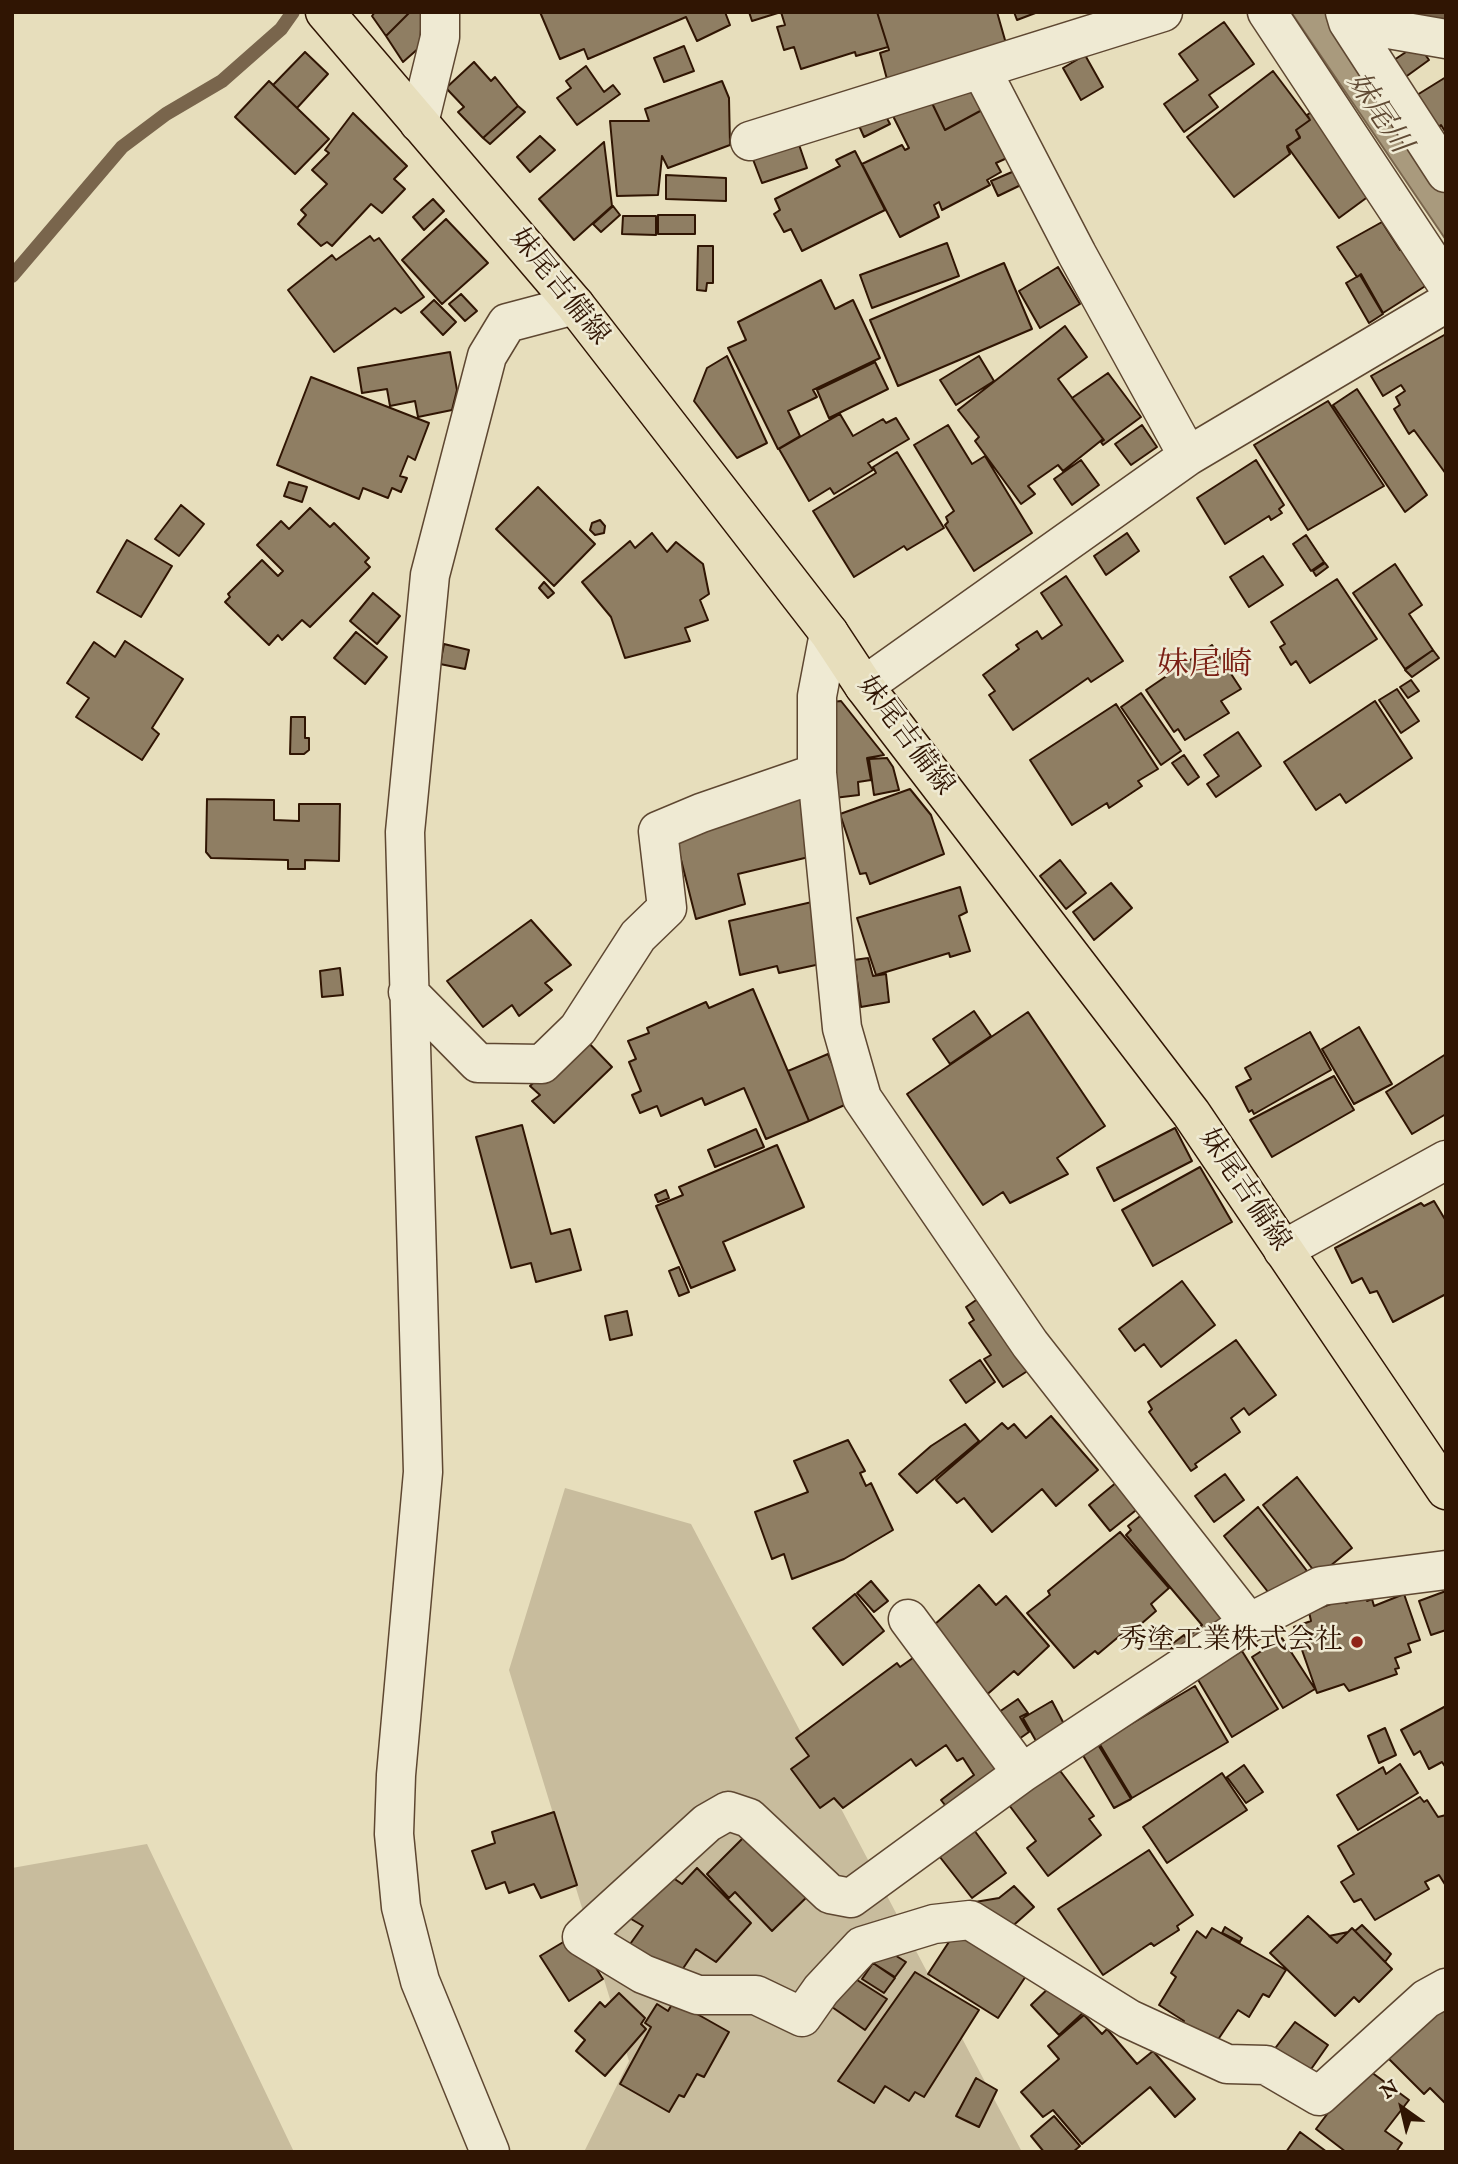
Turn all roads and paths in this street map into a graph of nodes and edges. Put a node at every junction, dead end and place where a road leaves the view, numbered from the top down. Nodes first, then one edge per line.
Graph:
1 (325, 12) edge
2 (440, 12) edge
3 (1163, 12) edge
4 (1267, 12) edge
5 (1346, 17) edge
6 (1446, 39) edge
7 (982, 71) junction
8 (419, 123) junction
9 (750, 142) dead end
10 (1446, 173) edge
11 (1446, 283) edge
12 (1446, 303) edge
13 (575, 305) junction
14 (1188, 456) junction
15 (829, 633) junction
16 (864, 686) junction
17 (817, 773) junction
18 (408, 992) junction
19 (1446, 1160) edge
20 (1283, 1250) junction
21 (1446, 1490) edge
22 (1446, 1570) edge
23 (908, 1619) dead end
24 (1249, 1623) junction
25 (1022, 1773) junction
26 (1446, 1987) edge
27 (490, 2152) edge

1 - 8 main road, 妹尾吉備線
2 - 8 street
3 - 7 street
4 - 11 street
5 - 6 street
5 - 10 street
7 - 9 street
7 - 14 street
8 - 13 main road, 妹尾吉備線
12 - 14 street
13 - 15 main road, 妹尾吉備線
13 - 18 street
14 - 16 street
15 - 16 main road, 妹尾吉備線
15 - 17 street
16 - 20 main road, 妹尾吉備線
17 - 18 street
17 - 24 street
18 - 27 street
19 - 20 street
20 - 21 main road, 妹尾吉備線
22 - 24 street
23 - 25 street
24 - 25 street
25 - 26 street

